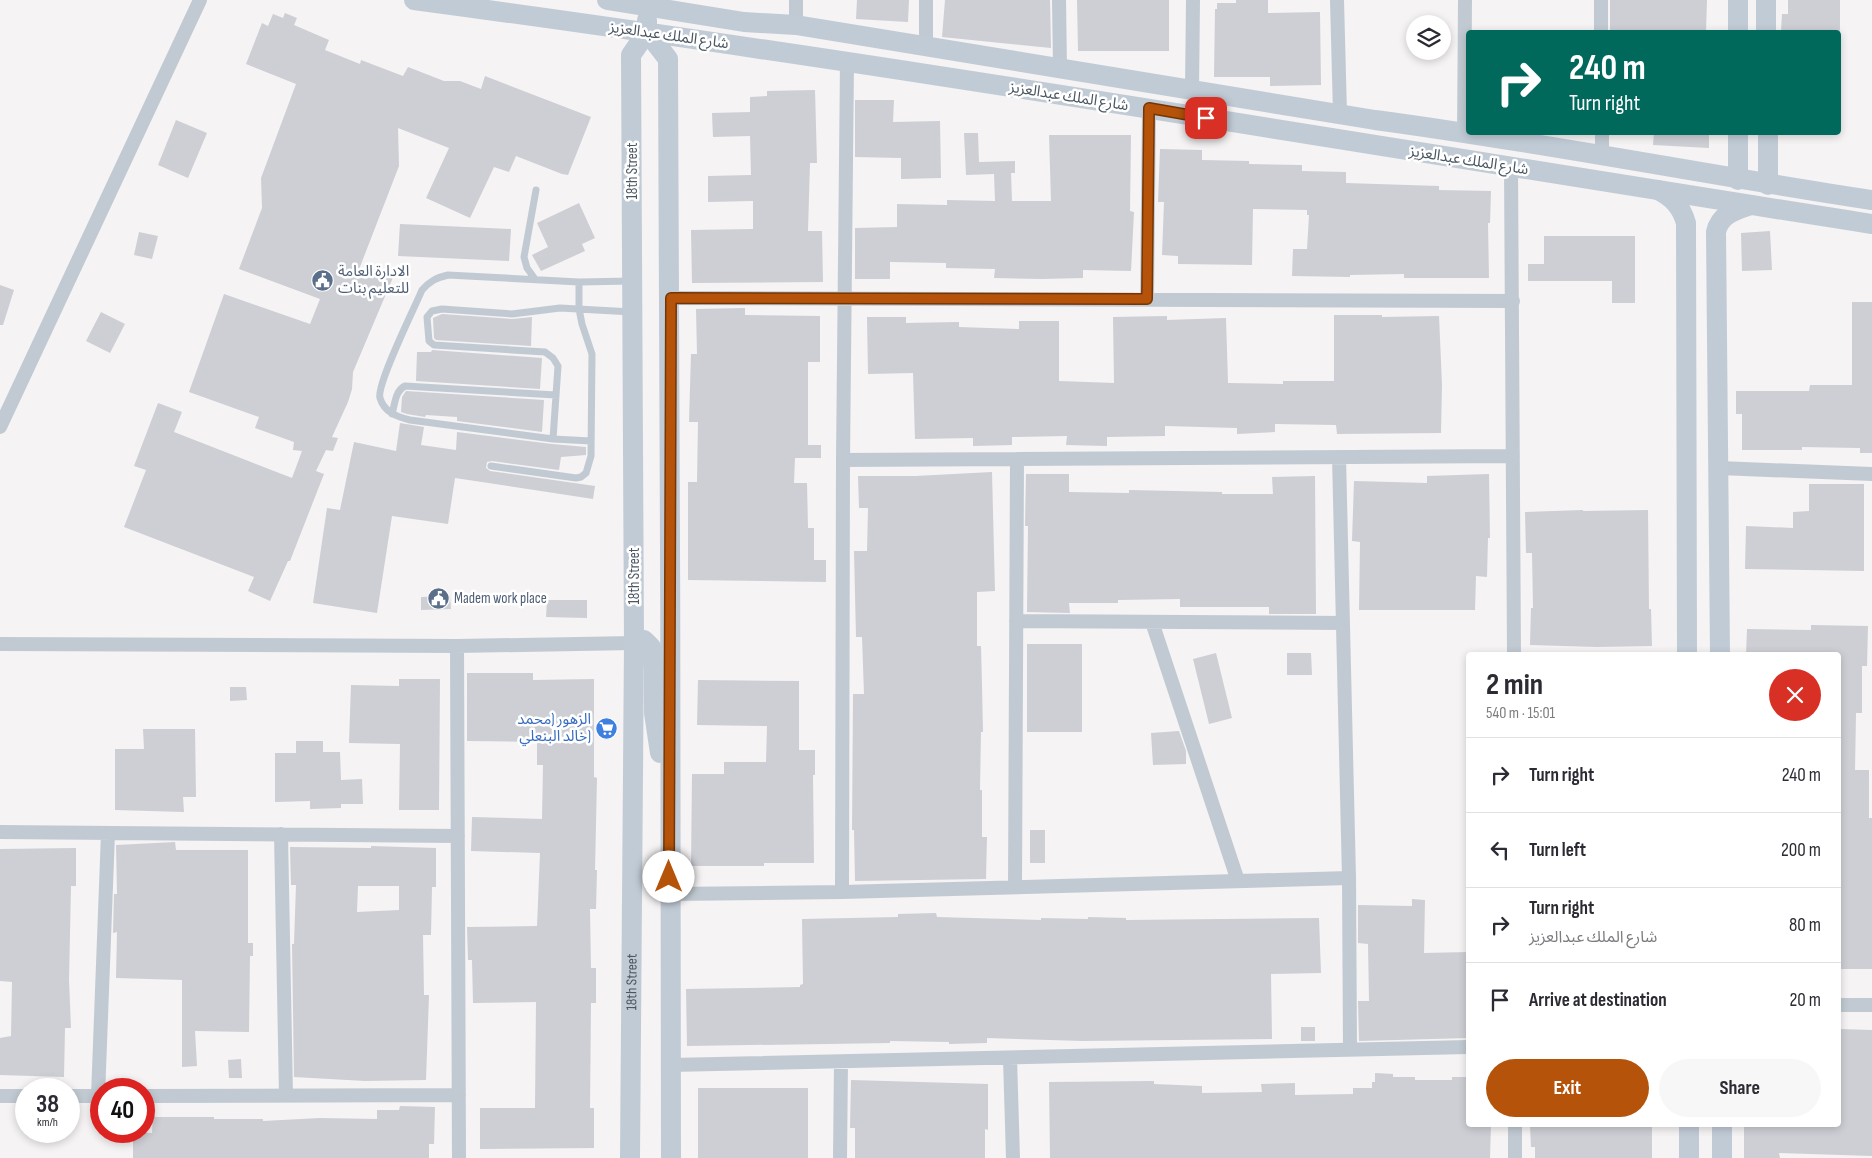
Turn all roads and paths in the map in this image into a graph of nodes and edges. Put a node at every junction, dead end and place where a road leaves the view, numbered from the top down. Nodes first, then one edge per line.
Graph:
1 (200, 0) edge
2 (414, 0) edge
3 (607, 0) edge
4 (796, 0) edge
5 (926, 0) edge
6 (1059, 0) edge
7 (1193, 0) edge
8 (1337, 0) edge
9 (1465, 0) edge
10 (1601, 0) edge
11 (1738, 0) edge
12 (1766, 0) edge
13 (647, 3) edge
14 (796, 25) junction
15 (1601, 30) edge
16 (1738, 30) edge
17 (1766, 30) edge
18 (648, 32) junction
19 (926, 46) junction
20 (847, 62) junction
21 (1060, 68) junction
22 (1192, 90) junction
23 (1149, 108) junction
24 (1340, 114) junction
25 (1464, 132) joint
26 (1481, 135) edge
27 (1602, 135) edge
28 (1738, 135) edge
29 (1768, 135) edge
30 (1602, 156) junction
31 (1511, 166) junction
32 (1738, 180) junction
33 (1768, 184) junction
34 (1657, 188) junction
35 (536, 190) dead end
36 (1872, 200) edge
37 (1751, 205) junction
38 (1872, 224) edge
39 (535, 279) junction
40 (632, 281) junction
41 (580, 282) junction
42 (671, 298) junction
43 (845, 298) junction
44 (1147, 299) junction
45 (1513, 301) junction
46 (579, 309) junction
47 (632, 312) junction
48 (556, 395) junction
49 (392, 414) junction
50 (0, 427) edge
51 (554, 439) junction
52 (591, 441) junction
53 (1513, 456) junction
54 (1339, 457) junction
55 (1017, 459) junction
56 (843, 460) junction
57 (491, 466) dead end
58 (1719, 468) junction
59 (1872, 474) edge
60 (1016, 621) junction
61 (1152, 622) junction
62 (1343, 623) junction
63 (634, 643) junction
64 (0, 644) edge
65 (457, 646) junction
66 (1514, 652) edge
67 (1687, 652) edge
68 (1720, 652) edge
69 (670, 824) junction
70 (0, 832) edge
71 (108, 833) junction
72 (281, 834) junction
73 (458, 836) junction
74 (1350, 878) junction
75 (1238, 881) junction
76 (1015, 886) junction
77 (842, 892) junction
78 (669, 894) junction
79 (1841, 1005) edge
80 (1872, 1005) edge
81 (1466, 1047) edge
82 (1350, 1050) junction
83 (1010, 1058) junction
84 (841, 1062) junction
85 (670, 1065) junction
86 (101, 1078) edge
87 (286, 1095) junction
88 (458, 1095) junction
89 (0, 1096) edge
90 (15, 1096) edge
91 (155, 1096) edge
92 (1515, 1127) edge
93 (1689, 1127) edge
94 (1722, 1127) edge
95 (459, 1158) edge
96 (630, 1158) edge
97 (670, 1158) edge
98 (840, 1158) edge
99 (1013, 1158) edge
100 (1515, 1158) edge
101 (1689, 1158) edge
102 (1722, 1158) edge

1 - 50 street
2 - 18 street, شارع الملك عبدالعزيز
3 - 13 street, شارع الملك عبدالعزيز
4 - 14 street
5 - 19 street
6 - 21 street
7 - 22 street
8 - 24 street
9 - 25 street
10 - 15 street
11 - 16 street
12 - 17 street
13 - 14 street, شارع الملك عبدالعزيز
13 - 18 street
14 - 19 street, شارع الملك عبدالعزيز
18 - 20 street, شارع الملك عبدالعزيز
18 - 40 street, 18th Street
18 - 42 street
19 - 21 street, شارع الملك عبدالعزيز
20 - 23 street, شارع الملك عبدالعزيز
20 - 43 street
21 - 22 street, شارع الملك عبدالعزيز
22 - 24 street, شارع الملك عبدالعزيز
23 - 31 street, شارع الملك عبدالعزيز
23 - 44 street
24 - 25 street, شارع الملك عبدالعزيز
26 - 30 street, شارع الملك عبدالعزيز
27 - 30 street
28 - 32 street
29 - 33 street
30 - 32 street, شارع الملك عبدالعزيز
31 - 34 street, شارع الملك عبدالعزيز
31 - 45 street
32 - 33 street, شارع الملك عبدالعزيز
33 - 36 street, شارع الملك عبدالعزيز
34 - 37 street, شارع الملك عبدالعزيز
34 - 67 street
35 - 39 lane
37 - 38 street, شارع الملك عبدالعزيز
37 - 58 street
39 - 41 lane
39 - 49 lane
40 - 41 lane
40 - 47 street, 18th Street
41 - 46 lane
42 - 43 street
42 - 69 street
43 - 44 street
43 - 56 street
44 - 45 street
45 - 53 street
46 - 47 lane
46 - 48 lane
46 - 52 lane
47 - 63 street, 18th Street
48 - 49 lane
48 - 51 lane
49 - 51 lane
51 - 52 lane
52 - 57 lane
53 - 54 street
53 - 66 street
54 - 55 street
54 - 62 street
55 - 56 street
55 - 60 street
56 - 77 street
58 - 59 street
58 - 68 street
60 - 61 street
60 - 76 street
61 - 62 street
61 - 75 street
62 - 74 street
63 - 65 street
63 - 69 street
63 - 96 street, 18th Street
64 - 65 street
65 - 73 street
69 - 78 street
70 - 71 street
71 - 72 street
71 - 86 street
72 - 73 street
72 - 87 street
73 - 88 street
74 - 75 street
74 - 82 street
75 - 76 street
76 - 77 street
77 - 78 street
78 - 85 street
79 - 80 street
81 - 82 street
82 - 83 street
83 - 84 street
83 - 99 street
84 - 85 street
84 - 98 street
85 - 97 street
87 - 88 street
87 - 91 street
88 - 95 street
89 - 90 street
92 - 100 street
93 - 101 street
94 - 102 street

